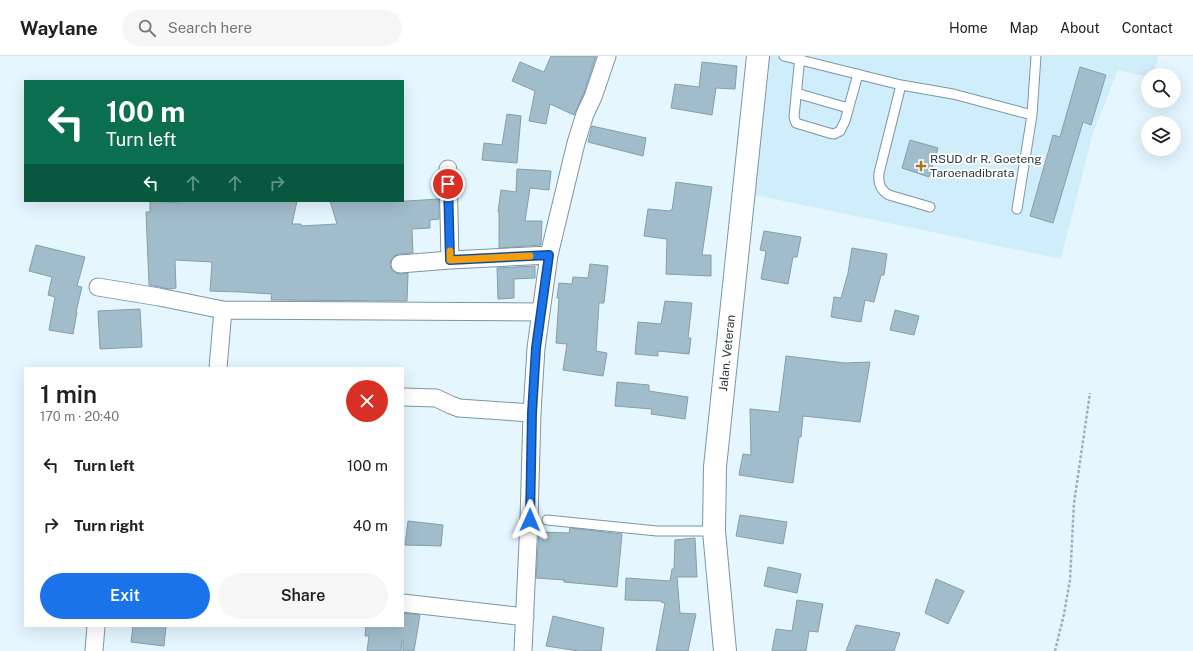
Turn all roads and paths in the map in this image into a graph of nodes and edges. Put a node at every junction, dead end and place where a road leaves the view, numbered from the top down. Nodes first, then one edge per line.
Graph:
1 (607, 56) edge
2 (758, 56) edge
3 (784, 56) edge
4 (1036, 56) edge
5 (800, 58) edge
6 (858, 74) junction
7 (901, 85) junction
8 (796, 93) junction
9 (848, 108) junction
10 (1032, 115) junction
11 (448, 169) dead end
12 (930, 207) dead end
13 (1017, 208) dead end
14 (549, 255) junction
15 (450, 260) junction
16 (400, 264) dead end
17 (98, 287) dead end
18 (223, 310) junction
19 (541, 312) junction
20 (218, 367) edge
21 (1090, 393) dead end
22 (404, 397) edge
23 (532, 413) junction
24 (547, 520) dead end
25 (714, 531) junction
26 (404, 604) edge
27 (525, 618) junction
28 (96, 627) edge
29 (94, 651) edge
30 (523, 651) edge
31 (725, 651) edge
32 (1055, 651) edge

1 - 14 street
2 - 25 street, Jalan. Veteran
3 - 5 lane
4 - 10 lane
5 - 6 lane
5 - 8 lane
6 - 7 lane
6 - 9 lane
7 - 10 lane
7 - 12 lane
8 - 9 lane
8 - 9 lane
10 - 13 lane
11 - 15 street
14 - 15 street
14 - 19 street
15 - 16 street
17 - 18 street
18 - 19 street
18 - 20 street
19 - 23 street
21 - 32 path
22 - 23 street
23 - 27 street
24 - 25 lane
25 - 31 street, Jalan. Veteran
26 - 27 street
27 - 30 street
28 - 29 street

